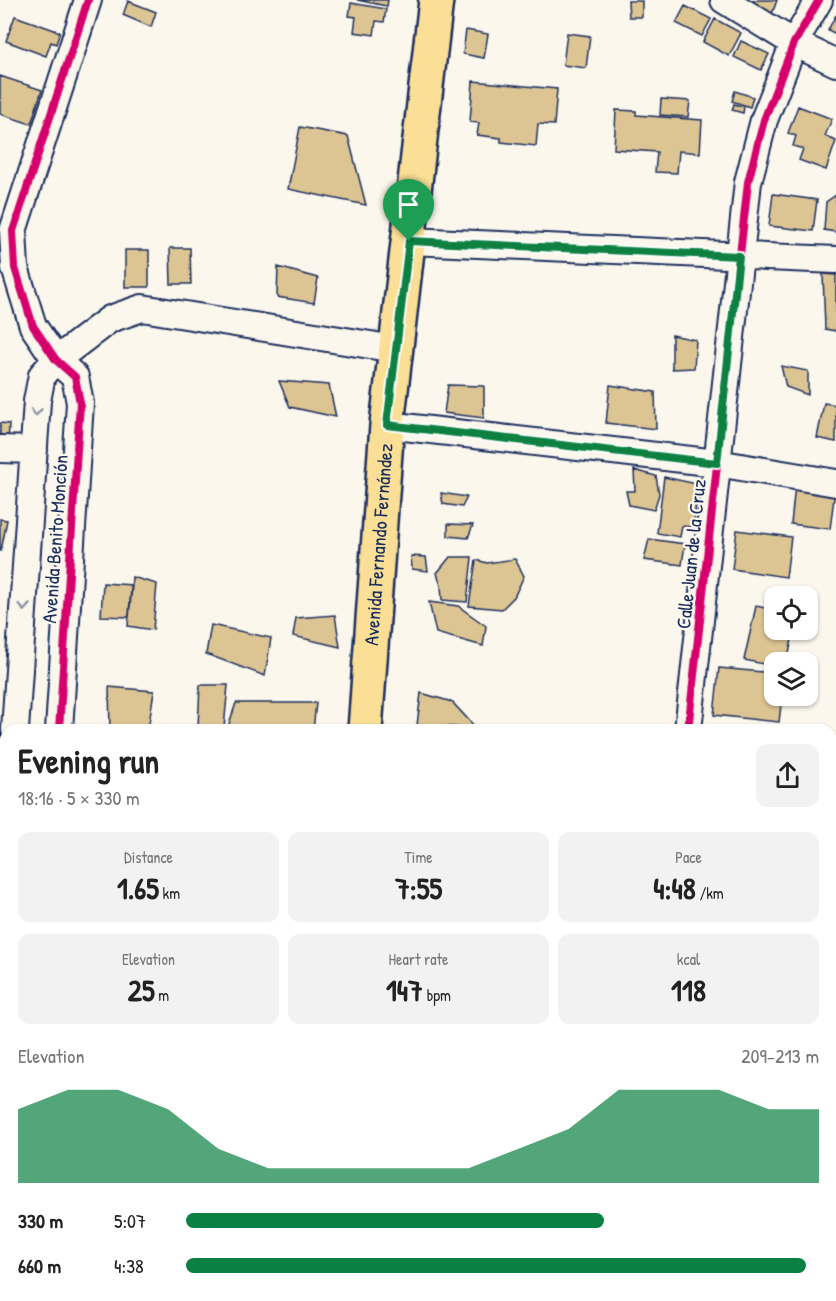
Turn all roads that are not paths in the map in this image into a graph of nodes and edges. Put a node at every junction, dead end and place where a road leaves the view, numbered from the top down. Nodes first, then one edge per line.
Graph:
1 (88, 0) edge
2 (436, 0) edge
3 (724, 0) edge
4 (819, 0) edge
5 (794, 43) junction
6 (836, 63) edge
7 (409, 241) junction
8 (739, 256) junction
9 (836, 260) edge
10 (395, 349) junction
11 (56, 360) junction
12 (387, 425) junction
13 (0, 449) edge
14 (34, 450) junction
15 (717, 463) junction
16 (836, 483) edge
17 (15, 724) edge
18 (59, 724) edge
19 (365, 724) edge
20 (689, 724) edge

1 - 11 street
2 - 7 main road, Avenida Fernando Fernández
3 - 5 street
4 - 5 street, Calle Juan de la Cruz
5 - 6 street
5 - 8 street, Calle Juan de la Cruz
7 - 8 street
7 - 10 main road, Avenida Fernando Fernández
8 - 9 street
8 - 15 street, Calle Juan de la Cruz
10 - 11 street
10 - 12 main road, Avenida Fernando Fernández
11 -> 14 street, Avenida Benito Monción
11 - 18 street, Avenida Benito Monción
12 - 15 street
12 - 19 main road, Avenida Fernando Fernández
13 - 14 street
14 -> 17 street, Avenida Benito Monción
15 - 16 street
15 - 20 street, Calle Juan de la Cruz

